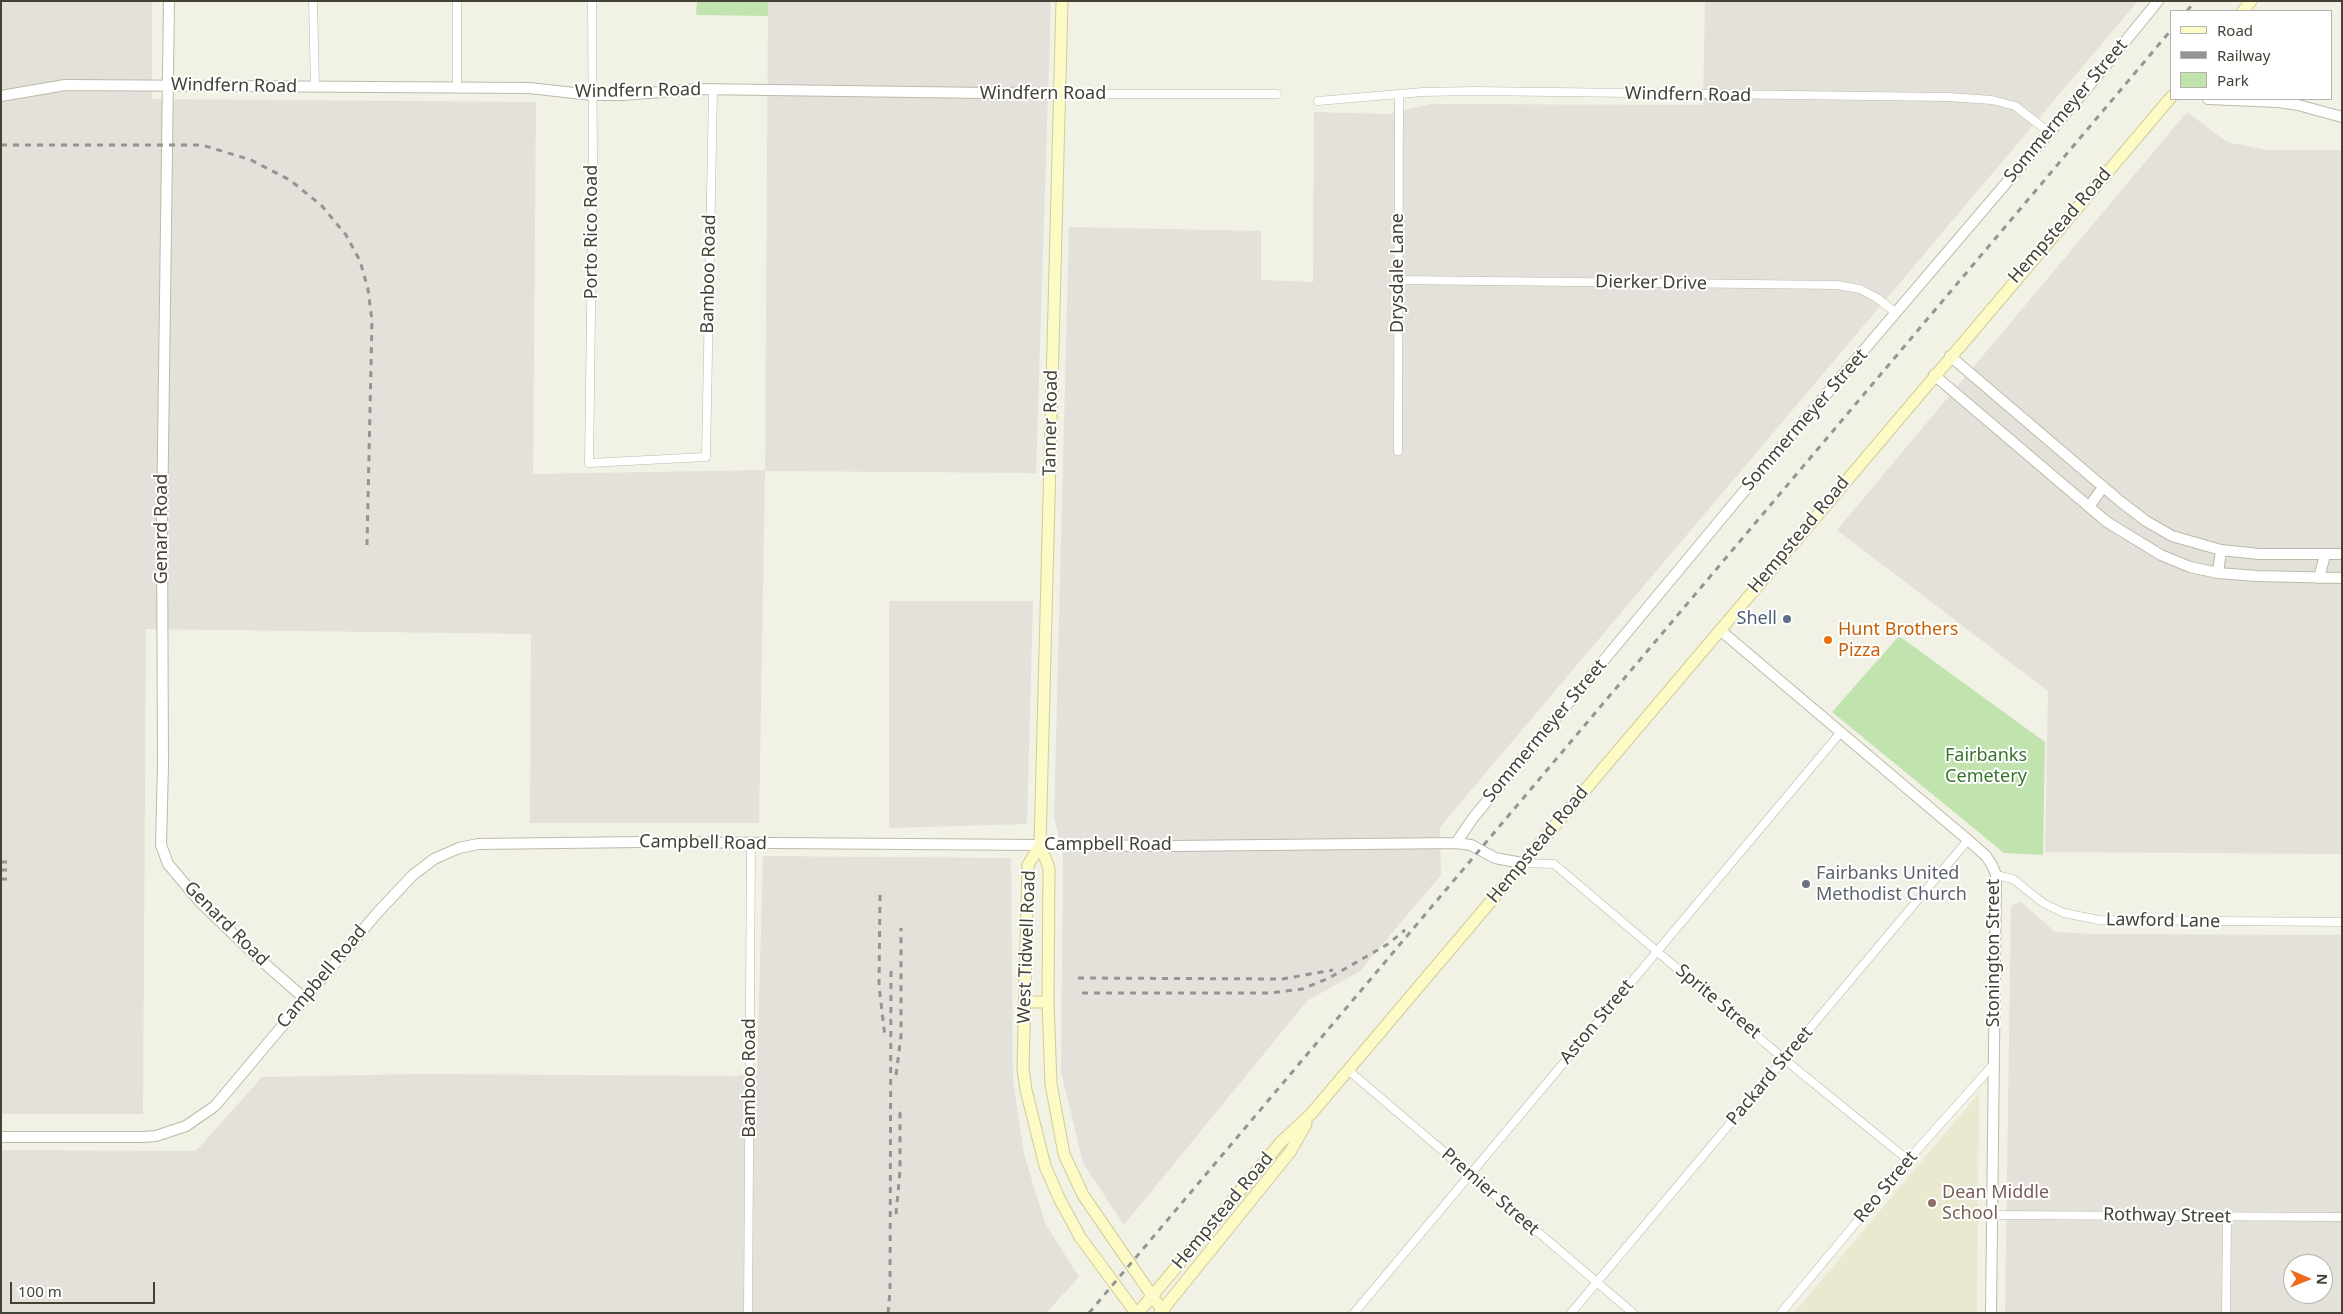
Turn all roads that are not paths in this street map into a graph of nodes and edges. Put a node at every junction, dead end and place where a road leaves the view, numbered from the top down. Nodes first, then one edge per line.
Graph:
1 (168, 1) edge
2 (313, 1) edge
3 (457, 1) edge
4 (592, 1) edge
5 (1062, 1) edge
6 (2158, 1) edge
7 (168, 86) junction
8 (314, 87) junction
9 (457, 88) junction
10 (713, 91) junction
11 (1060, 94) junction
12 (1277, 94) dead end
13 (592, 95) junction
14 (1, 96) edge
15 (1398, 96) junction
16 (2170, 98) edge
17 (2232, 100) edge
18 (1318, 101) dead end
19 (2342, 117) edge
20 (2049, 132) junction
21 (1398, 280) junction
22 (1896, 313) junction
23 (1950, 356) junction
24 (1934, 375) junction
25 (1398, 451) dead end
26 (589, 463) joint
27 (2103, 488) junction
28 (2089, 507) junction
29 (2222, 550) junction
30 (2325, 554) junction
31 (2342, 554) edge
32 (2218, 573) junction
33 (2319, 578) junction
34 (2342, 578) edge
35 (1720, 630) junction
36 (1841, 732) junction
37 (1968, 840) junction
38 (1456, 843) junction
39 (751, 844) junction
40 (1040, 845) junction
41 (1522, 863) junction
42 (1996, 875) junction
43 (2342, 922) edge
44 (1658, 951) junction
45 (304, 998) junction
46 (1024, 1002) junction
47 (1048, 1002) junction
48 (1784, 1059) junction
49 (1993, 1065) junction
50 (1348, 1070) junction
51 (1312, 1114) junction
52 (1, 1137) edge
53 (1908, 1160) junction
54 (1470, 1175) junction
55 (1249, 1180) junction
56 (1260, 1190) junction
57 (1993, 1215) junction
58 (2227, 1217) junction
59 (2342, 1218) edge
60 (1596, 1283) junction
61 (1153, 1296) junction
62 (1162, 1312) edge
63 (748, 1313) edge
64 (1137, 1313) edge
65 (1354, 1313) edge
66 (1571, 1313) edge
67 (1633, 1313) edge
68 (1781, 1313) edge
69 (1992, 1313) edge
70 (2226, 1313) edge

1 - 7 street, Genard Road
2 - 8 street
3 - 9 street
4 - 13 street, Porto Rico Road
5 - 11 main road, Tanner Road
6 - 20 street, Sommermeyer Street
7 - 8 street, Windfern Road
7 - 14 street, Windfern Road
7 - 45 street, Genard Road
8 - 9 street, Windfern Road
9 - 13 street, Windfern Road
10 - 11 street, Windfern Road
10 - 13 street, Windfern Road
10 - 26 street, Bamboo Road
11 - 12 street, Windfern Road
11 - 40 main road, Tanner Road
13 - 26 street, Porto Rico Road
15 - 18 street, Windfern Road
15 - 20 street, Windfern Road
15 - 21 street, Drysdale Lane
16 - 23 main road, Hempstead Road
17 - 19 street
20 - 22 street, Sommermeyer Street
21 - 22 street, Dierker Drive
21 - 25 street, Drysdale Lane
22 - 38 street, Sommermeyer Street
23 - 24 main road, Hempstead Road
23 - 27 street
24 - 28 street
24 - 35 main road, Hempstead Road
27 - 28 street
27 - 29 street
28 - 32 street
29 - 30 street
29 - 32 street
30 - 31 street
30 - 33 street
32 - 33 street
33 - 34 street
35 - 36 street, Stonington Street
35 - 41 main road, Hempstead Road
36 - 37 street, Stonington Street
36 - 44 street, Aston Street
37 - 42 street, Stonington Street
37 - 48 street, Packard Street
38 - 40 street, Campbell Road
38 - 41 street, Campbell Road
39 - 40 street, Campbell Road
39 - 45 street, Campbell Road
39 - 63 street, Bamboo Road
40 - 46 main road, West Tidwell Road
40 - 47 main road, West Tidwell Road
41 - 44 street, Sprite Street
41 - 50 main road, Hempstead Road
42 - 43 street, Lawford Lane
42 - 49 street, Stonington Street
44 - 48 street, Sprite Street
44 - 54 street, Aston Street
45 - 52 street, Campbell Road
46 - 47 main road
46 - 64 main road, West Tidwell Road
47 - 61 main road, West Tidwell Road
48 - 53 street, Sprite Street
48 - 60 street, Packard Street
49 - 53 street, Reo Street
49 - 57 street, Stonington Street
50 - 51 main road, Hempstead Road
50 - 54 street, Premier Street
51 - 55 main road, Hempstead Road
51 - 56 main road, Hempstead Road
53 - 68 street, Reo Street
54 - 60 street, Premier Street
54 - 65 street, Aston Street
55 - 56 main road
55 - 61 main road, Hempstead Road
56 - 62 main road, Hempstead Road
57 - 58 street, Rothway Street
57 - 69 street, Stonington Street
58 - 59 street, Rothway Street
58 - 70 street
60 - 66 street, Packard Street
60 - 67 street, Premier Street
61 - 62 main road, West Tidwell Road
61 - 64 main road, Hempstead Road

